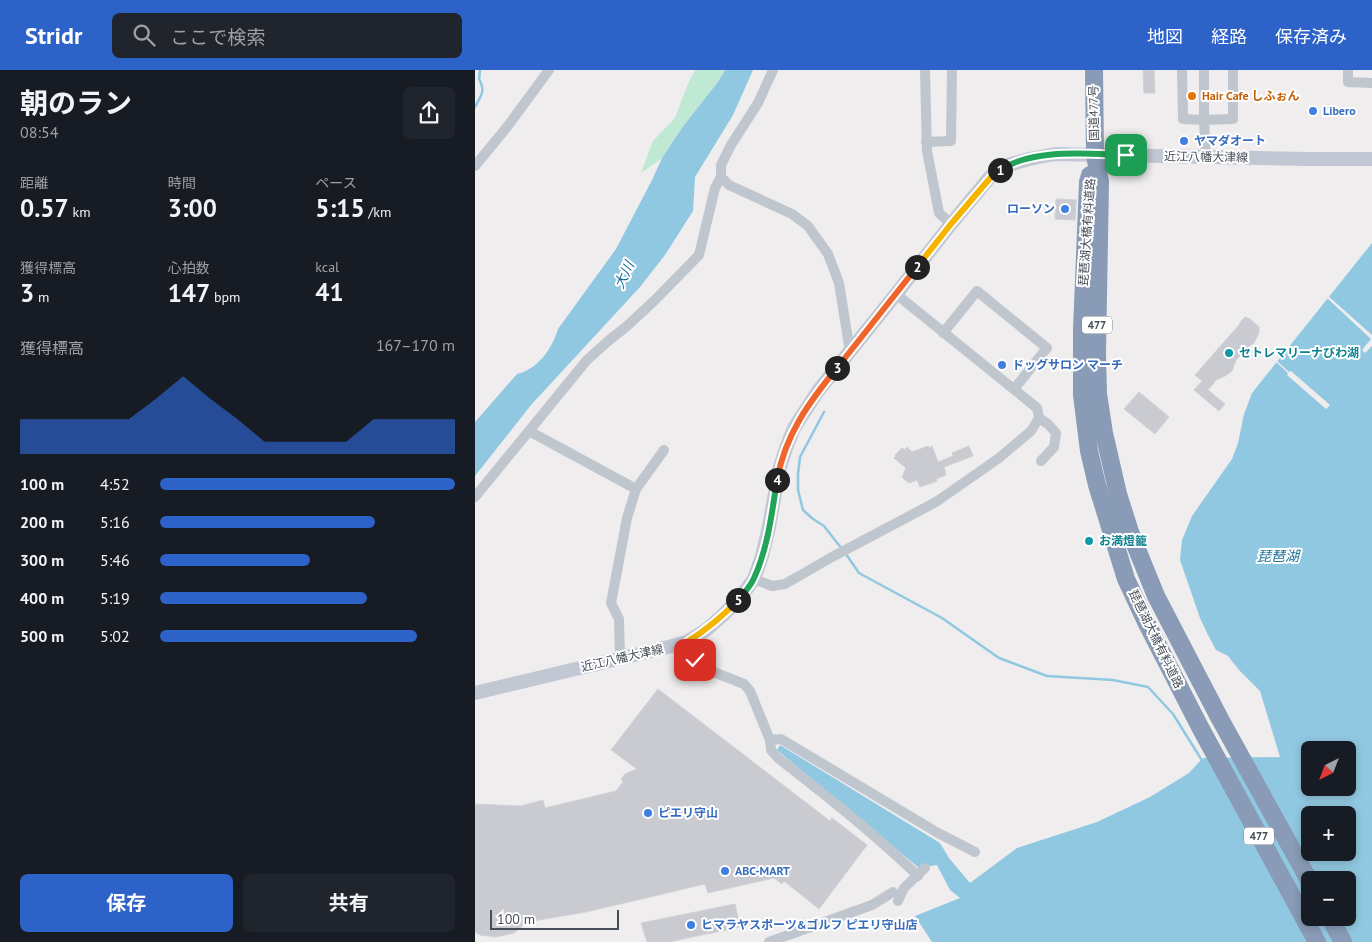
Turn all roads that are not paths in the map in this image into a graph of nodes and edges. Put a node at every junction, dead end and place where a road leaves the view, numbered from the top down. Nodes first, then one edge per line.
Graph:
1 (549, 70) edge
2 (773, 70) edge
3 (925, 70) edge
4 (952, 70) edge
5 (1094, 70) edge
6 (1182, 70) edge
7 (1204, 70) edge
8 (1233, 70) edge
9 (1348, 70) edge
10 (1372, 83) edge
11 (1204, 120) junction
12 (926, 142) junction
13 (1095, 155) junction
14 (1205, 157) junction
15 (1372, 159) edge
16 (475, 166) edge
17 (721, 177) junction
18 (951, 224) junction
19 (896, 294) junction
20 (943, 333) junction
21 (850, 352) junction
22 (1014, 389) junction
23 (1039, 418) junction
24 (529, 432) junction
25 (664, 450) dead end
26 (1041, 461) dead end
27 (636, 489) junction
28 (475, 497) edge
29 (754, 579) junction
30 (687, 642) junction
31 (620, 659) junction
32 (475, 693) edge
33 (770, 740) junction
34 (975, 852) dead end
35 (1304, 871) edge
36 (1334, 926) edge
37 (769, 942) edge
38 (1317, 942) edge
39 (1343, 942) edge

1 - 16 street
2 - 17 street
3 - 12 street
4 - 12 street
5 - 13 highway, 国道477号 / 477
6 - 11 street
7 - 11 street
8 - 11 street
9 - 10 street
11 - 14 street
12 - 18 street
13 - 14 main road, 近江八幡大津線
13 - 18 main road, 近江八幡大津線
13 - 35 highway, 琵琶湖大橋有料道路 / 477
13 - 38 highway, 琵琶湖大橋有料道路 / 477
14 - 15 main road, 近江八幡大津線
17 - 21 street
17 - 24 street
18 - 19 main road, 近江八幡大津線
19 - 20 street
19 - 21 main road, 近江八幡大津線
20 - 22 street
20 - 22 street
21 - 29 main road, 近江八幡大津線
22 - 23 street
23 - 26 street
23 - 29 street
24 - 27 street
24 - 28 street
25 - 27 street
27 - 31 street
29 - 30 main road, 近江八幡大津線
30 - 31 main road, 近江八幡大津線
30 - 33 street
31 - 32 main road, 近江八幡大津線
33 - 34 street
33 - 37 street
36 - 39 highway

